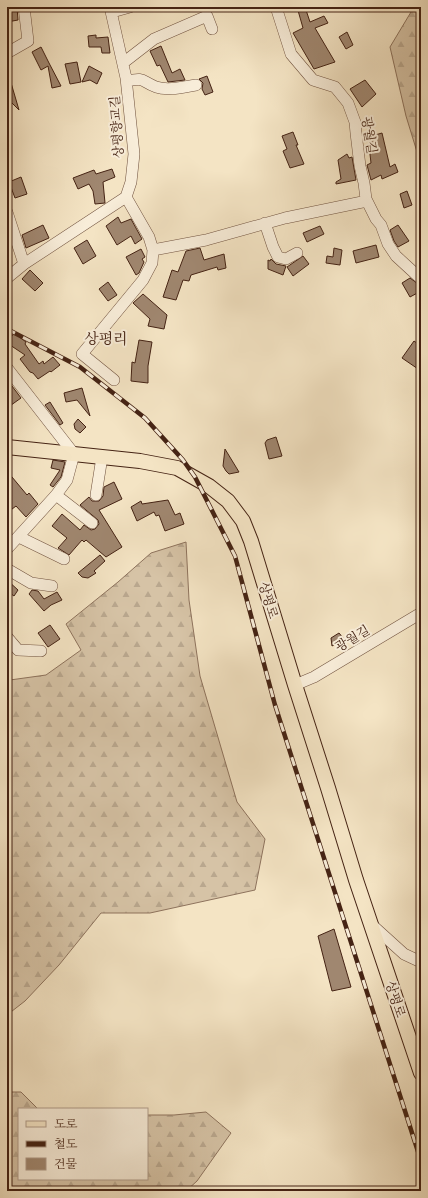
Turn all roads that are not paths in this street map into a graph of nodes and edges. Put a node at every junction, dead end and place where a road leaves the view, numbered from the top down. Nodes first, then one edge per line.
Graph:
1 (24, 7) edge
2 (130, 7) edge
3 (276, 7) edge
4 (111, 9) edge
5 (212, 29) dead end
6 (7, 54) edge
7 (123, 63) junction
8 (126, 81) junction
9 (196, 86) dead end
10 (126, 197) junction
11 (367, 201) junction
12 (7, 212) edge
13 (266, 223) junction
14 (153, 250) junction
15 (297, 253) dead end
16 (24, 264) junction
17 (7, 278) edge
18 (421, 279) edge
19 (7, 368) edge
20 (114, 380) dead end
21 (7, 447) edge
22 (74, 454) junction
23 (102, 457) junction
24 (96, 494) dead end
25 (56, 495) junction
26 (92, 523) dead end
27 (19, 537) junction
28 (7, 549) edge
29 (64, 559) dead end
30 (7, 570) edge
31 (52, 586) dead end
32 (421, 613) edge
33 (7, 637) edge
34 (41, 650) dead end
35 (295, 685) junction
36 (372, 925) junction
37 (421, 962) edge
38 (421, 1073) edge

1 - 6 street
2 - 4 street
3 - 11 street, 광월길
4 - 7 street, 상평향교길
5 - 7 street
7 - 8 street, 상평향교길
8 - 9 street
8 - 10 street, 상평향교길
10 - 14 street
10 - 16 street
11 - 13 street
11 - 18 street, 광월길
12 - 16 street
13 - 14 street
13 - 15 street
14 - 20 street
16 - 17 street
19 - 22 street
21 - 22 main road, 상평로
22 - 23 main road, 상평로
22 - 25 street
23 - 24 street
23 - 35 main road, 상평로
25 - 26 street
25 - 27 street
27 - 28 street
27 - 29 street
30 - 31 street
32 - 35 street, 광월길
33 - 34 street
35 - 36 main road, 상평로
36 - 37 street, 상평로
36 - 38 main road, 상평로

